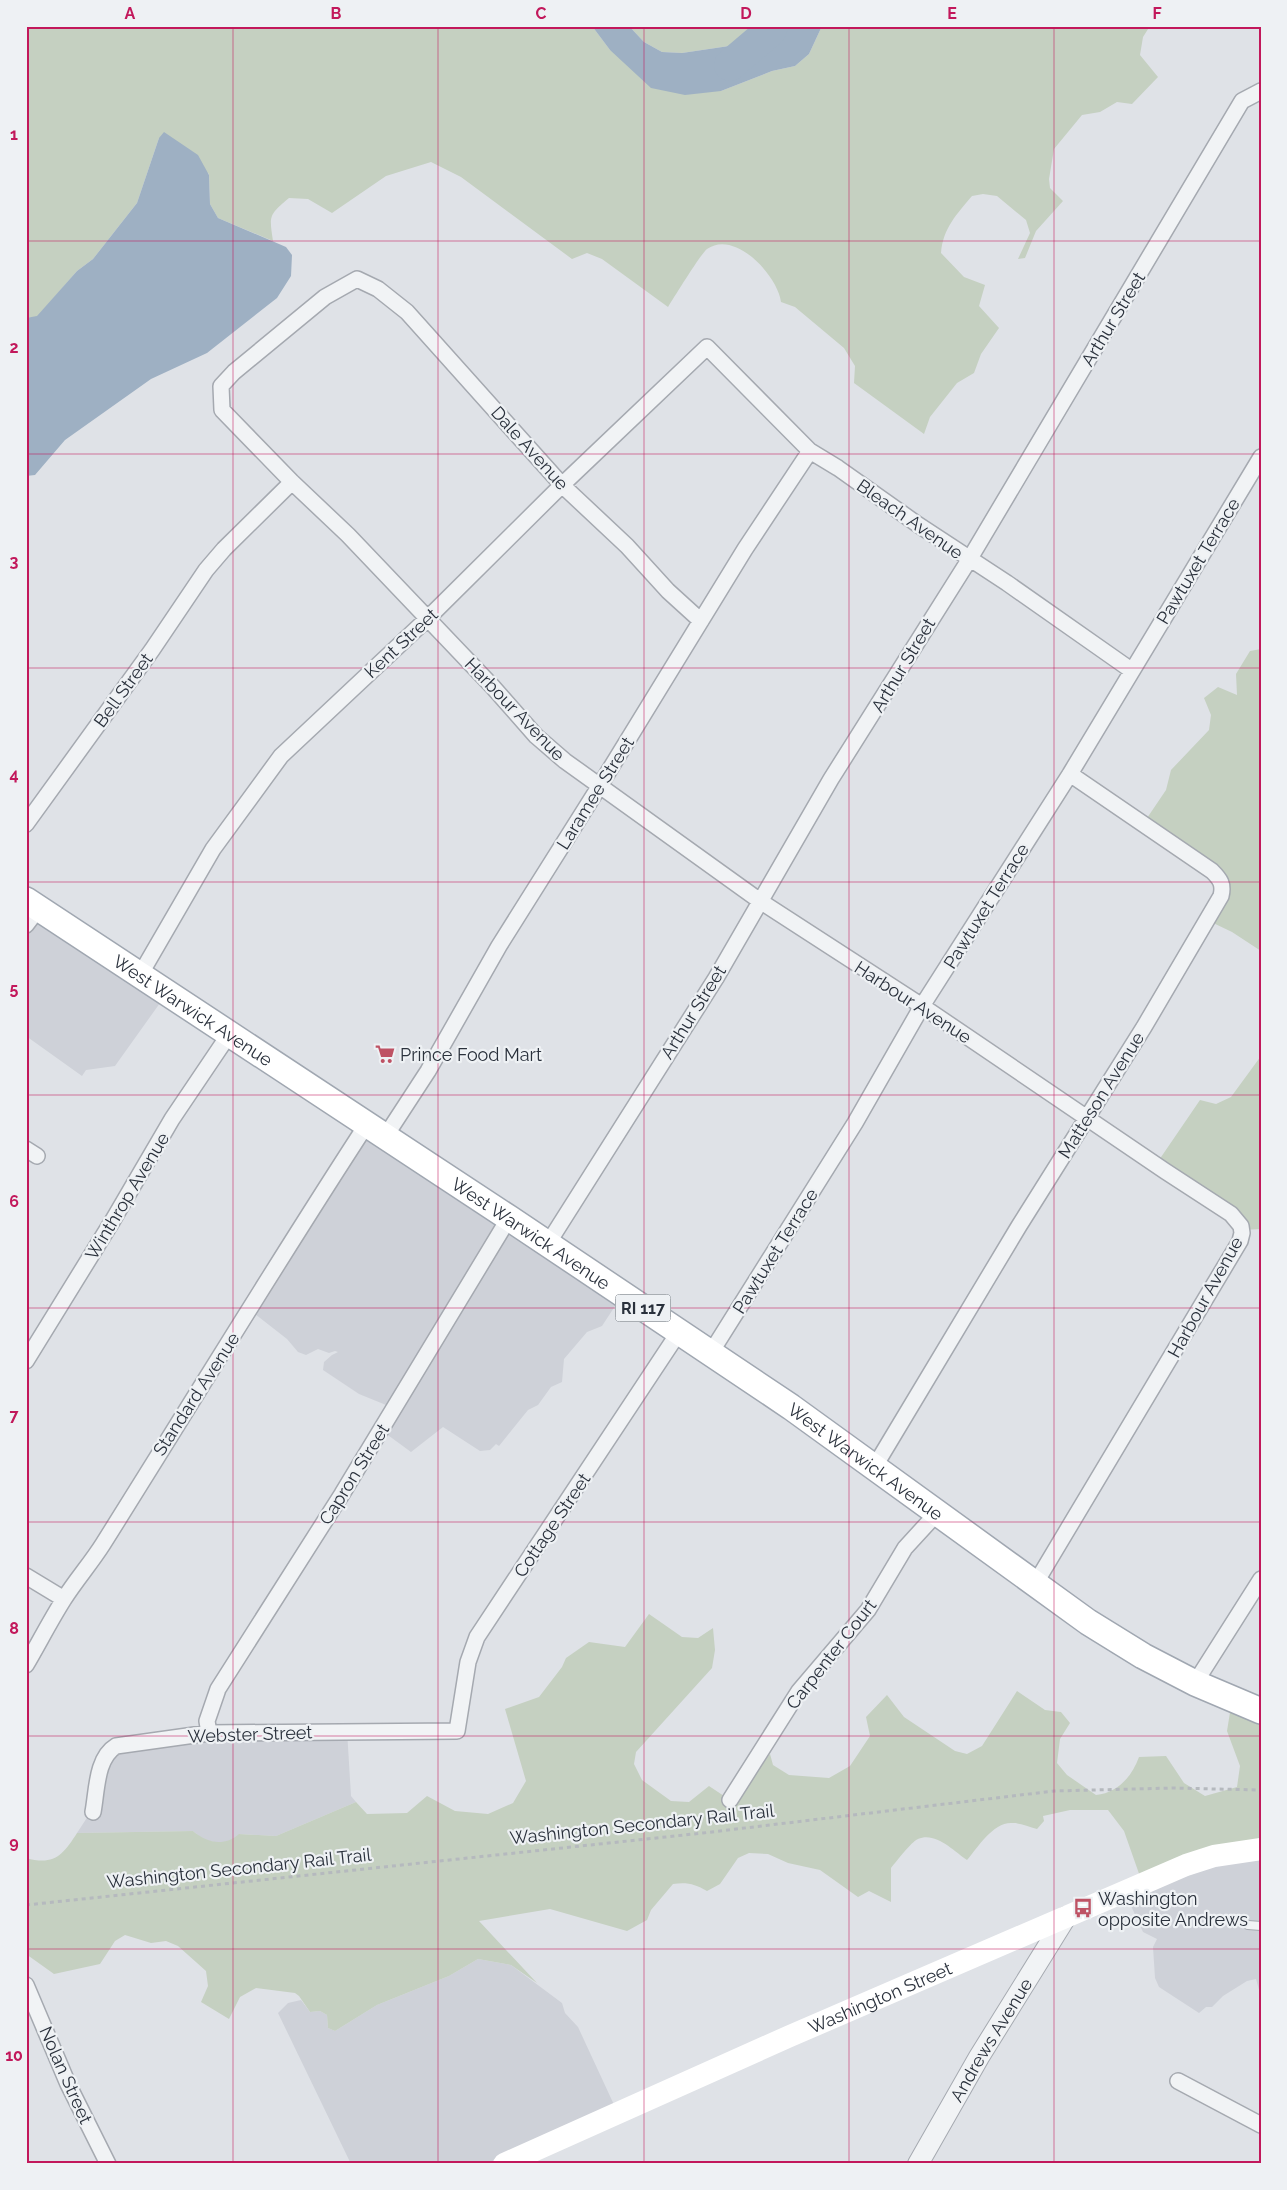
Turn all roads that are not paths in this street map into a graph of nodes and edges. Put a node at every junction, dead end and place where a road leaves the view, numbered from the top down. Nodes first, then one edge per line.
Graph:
1 (1261, 91) edge
2 (357, 279) joint
3 (707, 347) joint
4 (810, 451) junction
5 (1261, 457) edge
6 (292, 482) junction
7 (562, 485) junction
8 (969, 560) junction
9 (427, 619) junction
10 (701, 621) junction
11 (1131, 670) junction
12 (1070, 774) junction
13 (599, 787) junction
14 (26, 824) edge
15 (760, 902) junction
16 (31, 911) edge
17 (140, 974) junction
18 (922, 1006) junction
19 (230, 1033) junction
20 (1086, 1117) junction
21 (376, 1130) junction
22 (509, 1218) junction
23 (547, 1245) junction
24 (679, 1332) junction
25 (710, 1354) junction
26 (26, 1361) edge
27 (875, 1466) junction
28 (938, 1512) junction
29 (26, 1576) edge
30 (1261, 1579) edge
31 (1035, 1584) junction
32 (64, 1599) junction
33 (26, 1665) edge
34 (1195, 1683) junction
35 (1261, 1710) edge
36 (457, 1731) joint
37 (209, 1733) junction
38 (730, 1800) dead end
39 (93, 1812) dead end
40 (1261, 1850) edge
41 (1066, 1917) junction
42 (1248, 1925) dead end
43 (1261, 1926) edge
44 (26, 1985) edge
45 (1178, 2081) dead end
46 (1261, 2125) edge
47 (108, 2164) edge
48 (504, 2164) edge
49 (918, 2164) edge

1 - 8 street, Arthur Street
2 - 6 street, Harbour Avenue
2 - 7 street, Dale Avenue
3 - 4 street, Bleach Avenue
3 - 7 street, Kent Street
4 - 8 street, Bleach Avenue
4 - 10 street, Laramee Street
5 - 11 street, Pawtuxet Terrace
6 - 9 street, Harbour Avenue
6 - 14 street, Bell Street
7 - 9 street, Kent Street
7 - 10 street, Dale Avenue
8 - 11 street, Bleach Avenue
8 - 15 street, Arthur Street
9 - 13 street, Harbour Avenue
9 - 17 street, Kent Street
10 - 13 street, Laramee Street
11 - 12 street, Pawtuxet Terrace
12 - 18 street, Pawtuxet Terrace
12 - 20 street, Matteson Avenue
13 - 15 street, Harbour Avenue
13 - 21 street, Laramee Street
15 - 18 street, Harbour Avenue
15 - 23 street, Arthur Street
16 - 17 main road, West Warwick Avenue / RI 117
17 - 19 main road, West Warwick Avenue / RI 117
18 - 20 street, Harbour Avenue
18 - 25 street, Pawtuxet Terrace
19 - 21 main road, West Warwick Avenue / RI 117
19 - 26 street, Winthrop Avenue
20 - 27 street, Matteson Avenue
20 - 31 street, Harbour Avenue
21 - 22 main road, West Warwick Avenue / RI 117
21 - 32 street, Standard Avenue
22 - 23 main road, West Warwick Avenue / RI 117
22 - 37 street, Capron Street
23 - 24 main road, West Warwick Avenue / RI 117
24 - 25 main road, West Warwick Avenue / RI 117
24 - 36 street, Cottage Street
25 - 27 main road, West Warwick Avenue / RI 117
27 - 28 main road, West Warwick Avenue / RI 117
28 - 31 main road, West Warwick Avenue / RI 117
28 - 38 street, Carpenter Court
29 - 32 street
30 - 34 street
31 - 34 main road, West Warwick Avenue / RI 117
32 - 33 street, Standard Avenue
34 - 35 main road, West Warwick Avenue / RI 117
36 - 37 street, Webster Street
37 - 39 street, Webster Street
40 - 41 main road, Washington Street
41 - 48 main road, Washington Street
41 - 49 street, Andrews Avenue
42 - 43 lane
44 - 47 street, Nolan Street
45 - 46 street

